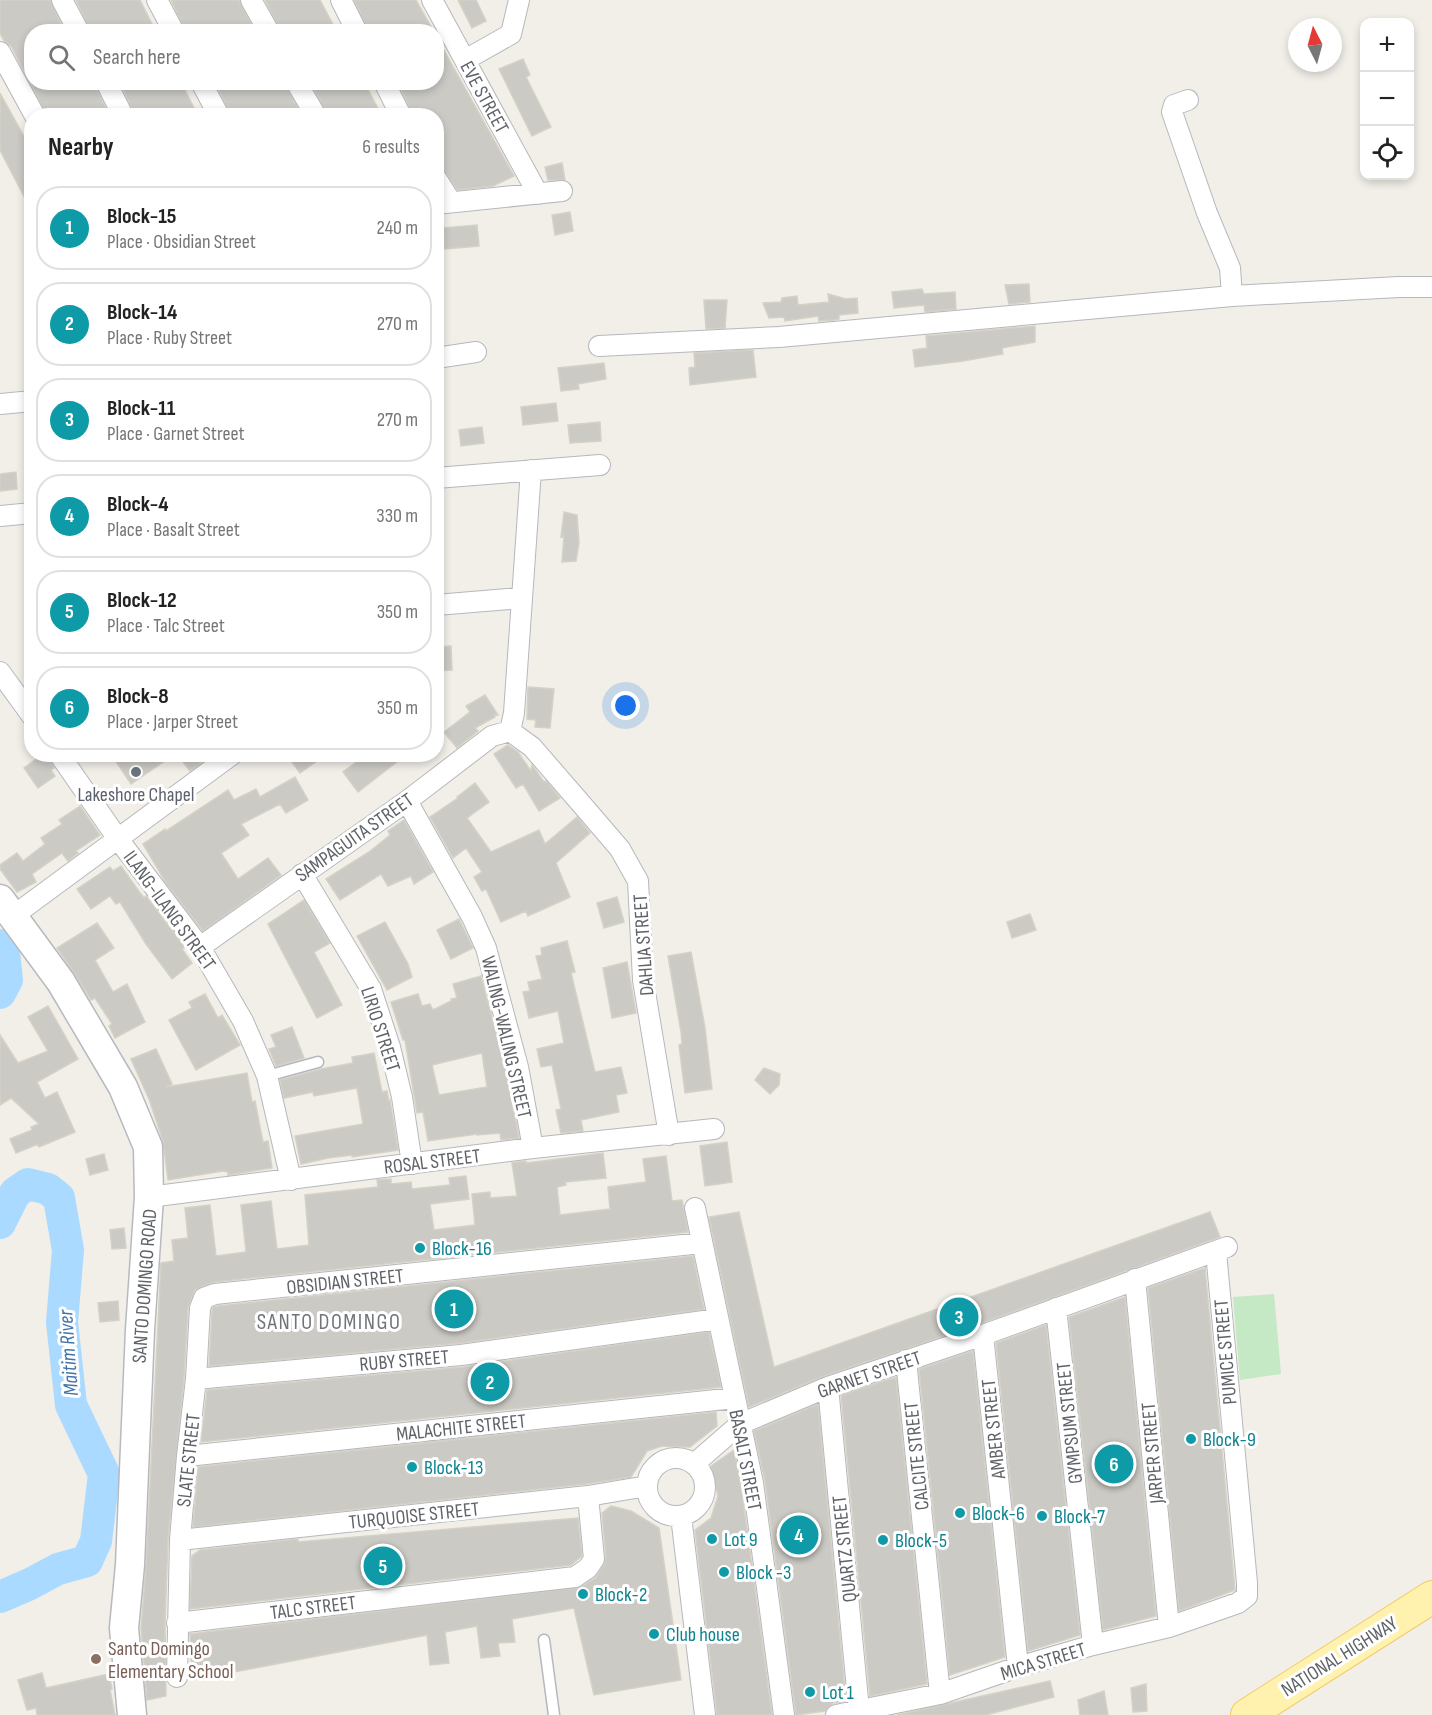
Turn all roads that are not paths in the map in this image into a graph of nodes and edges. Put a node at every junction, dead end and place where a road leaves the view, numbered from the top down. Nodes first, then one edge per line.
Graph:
1 (62, 0) edge
2 (157, 0) edge
3 (251, 0) edge
4 (341, 0) edge
5 (432, 0) edge
6 (519, 0) edge
7 (75, 24) edge
8 (170, 24) edge
9 (264, 24) edge
10 (353, 24) edge
11 (0, 52) edge
12 (465, 60) junction
13 (110, 90) edge
14 (205, 90) edge
15 (301, 90) edge
16 (388, 90) edge
17 (1188, 100) dead end
18 (31, 108) edge
19 (119, 108) edge
20 (215, 108) edge
21 (311, 108) edge
22 (397, 108) edge
23 (562, 191) dead end
24 (538, 194) junction
25 (444, 203) edge
26 (1432, 287) edge
27 (1232, 296) junction
28 (599, 346) dead end
29 (476, 352) dead end
30 (444, 356) edge
31 (24, 402) edge
32 (0, 404) edge
33 (600, 465) dead end
34 (531, 470) junction
35 (444, 477) edge
36 (24, 514) edge
37 (0, 516) edge
38 (521, 598) junction
39 (444, 604) edge
40 (0, 672) edge
41 (24, 705) edge
42 (510, 731) junction
43 (64, 762) edge
44 (222, 762) edge
45 (407, 801) junction
46 (118, 839) junction
47 (302, 874) junction
48 (7, 908) edge
49 (200, 947) junction
50 (318, 1062) dead end
51 (267, 1076) junction
52 (714, 1129) dead end
53 (669, 1135) junction
54 (533, 1148) junction
55 (412, 1164) junction
56 (291, 1180) junction
57 (150, 1197) junction
58 (695, 1208) dead end
59 (702, 1243) junction
60 (1222, 1250) joint
61 (1135, 1279) junction
62 (204, 1298) joint
63 (1056, 1308) junction
64 (718, 1319) junction
65 (983, 1335) junction
66 (906, 1360) junction
67 (196, 1379) junction
68 (828, 1387) junction
69 (735, 1398) junction
70 (740, 1424) junction
71 (187, 1456) junction
72 (694, 1464) junction
73 (647, 1486) junction
74 (588, 1496) junction
75 (681, 1516) junction
76 (180, 1540) junction
77 (1247, 1596) joint
78 (1432, 1597) edge
79 (177, 1623) junction
80 (1169, 1627) junction
81 (544, 1640) dead end
82 (1093, 1646) junction
83 (1018, 1667) junction
84 (177, 1677) dead end
85 (940, 1694) junction
86 (859, 1710) junction
87 (132, 1715) edge
88 (554, 1715) edge
89 (705, 1715) edge
90 (784, 1715) edge
91 (836, 1715) edge
92 (1247, 1715) edge

1 - 7 street
2 - 8 street
3 - 9 street
4 - 10 street
5 - 12 street, EVE STREET
6 - 12 street
11 - 18 street
12 - 24 street, EVE STREET
13 - 19 street
14 - 20 street
15 - 21 street
16 - 22 street
17 - 27 street
23 - 24 street
24 - 25 street
26 - 27 street
27 - 28 street
29 - 30 street
31 - 32 street
33 - 34 street
34 - 35 street
34 - 38 street
36 - 37 street
38 - 39 street
38 - 42 street
40 - 41 street
42 - 45 street, SAMPAGUITA STREET
42 - 53 street, DAHLIA STREET
43 - 46 street, ILANG-ILANG STREET
44 - 46 street
45 - 47 street, SAMPAGUITA STREET
45 - 54 street, WALING-WALING STREET
46 - 48 street
46 - 49 street, ILANG-ILANG STREET
47 - 49 street, SAMPAGUITA STREET
47 - 55 street, LIRIO STREET
48 - 57 street, SANTO DOMINGO ROAD
49 - 51 street, ILANG-ILANG STREET
50 - 51 lane
51 - 56 street, ILANG-ILANG STREET
52 - 53 street, ROSAL STREET
53 - 54 street, ROSAL STREET
54 - 55 street, ROSAL STREET
55 - 56 street, ROSAL STREET
56 - 57 street, ROSAL STREET
57 - 87 street, SANTO DOMINGO ROAD
58 - 59 street, BASALT STREET
59 - 62 street, OBSIDIAN STREET
59 - 64 street, BASALT STREET
60 - 61 street, GARNET STREET
60 - 77 street, PUMICE STREET
61 - 63 street, GARNET STREET
61 - 80 street, JARPER STREET
62 - 67 street, SLATE STREET
63 - 65 street, GARNET STREET
63 - 82 street, GYMPSUM STREET
64 - 67 street, RUBY STREET
64 - 69 street, BASALT STREET
65 - 66 street, GARNET STREET
65 - 83 street, AMBER STREET
66 - 68 street, GARNET STREET
66 - 85 street, CALCITE STREET
67 - 71 street, SLATE STREET
68 - 70 street, GARNET STREET
68 - 86 street, QUARTZ STREET
69 - 70 street, BASALT STREET
69 - 71 street, MALACHITE STREET
70 - 72 street, GARNET STREET
70 - 90 street, BASALT STREET
71 - 76 street, SLATE STREET
72 - 73 street
72 - 75 street
73 - 74 street, TURQUOISE STREET
73 - 75 street
74 - 76 street, TURQUOISE STREET
74 - 79 street, TALC STREET
75 - 89 street
76 - 79 street, SLATE STREET
77 - 80 street, MICA STREET
78 - 92 main road, NATIONAL HIGHWAY
79 - 84 street, SLATE STREET
80 - 82 street, MICA STREET
81 - 88 lane
82 - 83 street, MICA STREET
83 - 85 street, MICA STREET
85 - 86 street, MICA STREET
86 - 91 street, MICA STREET

